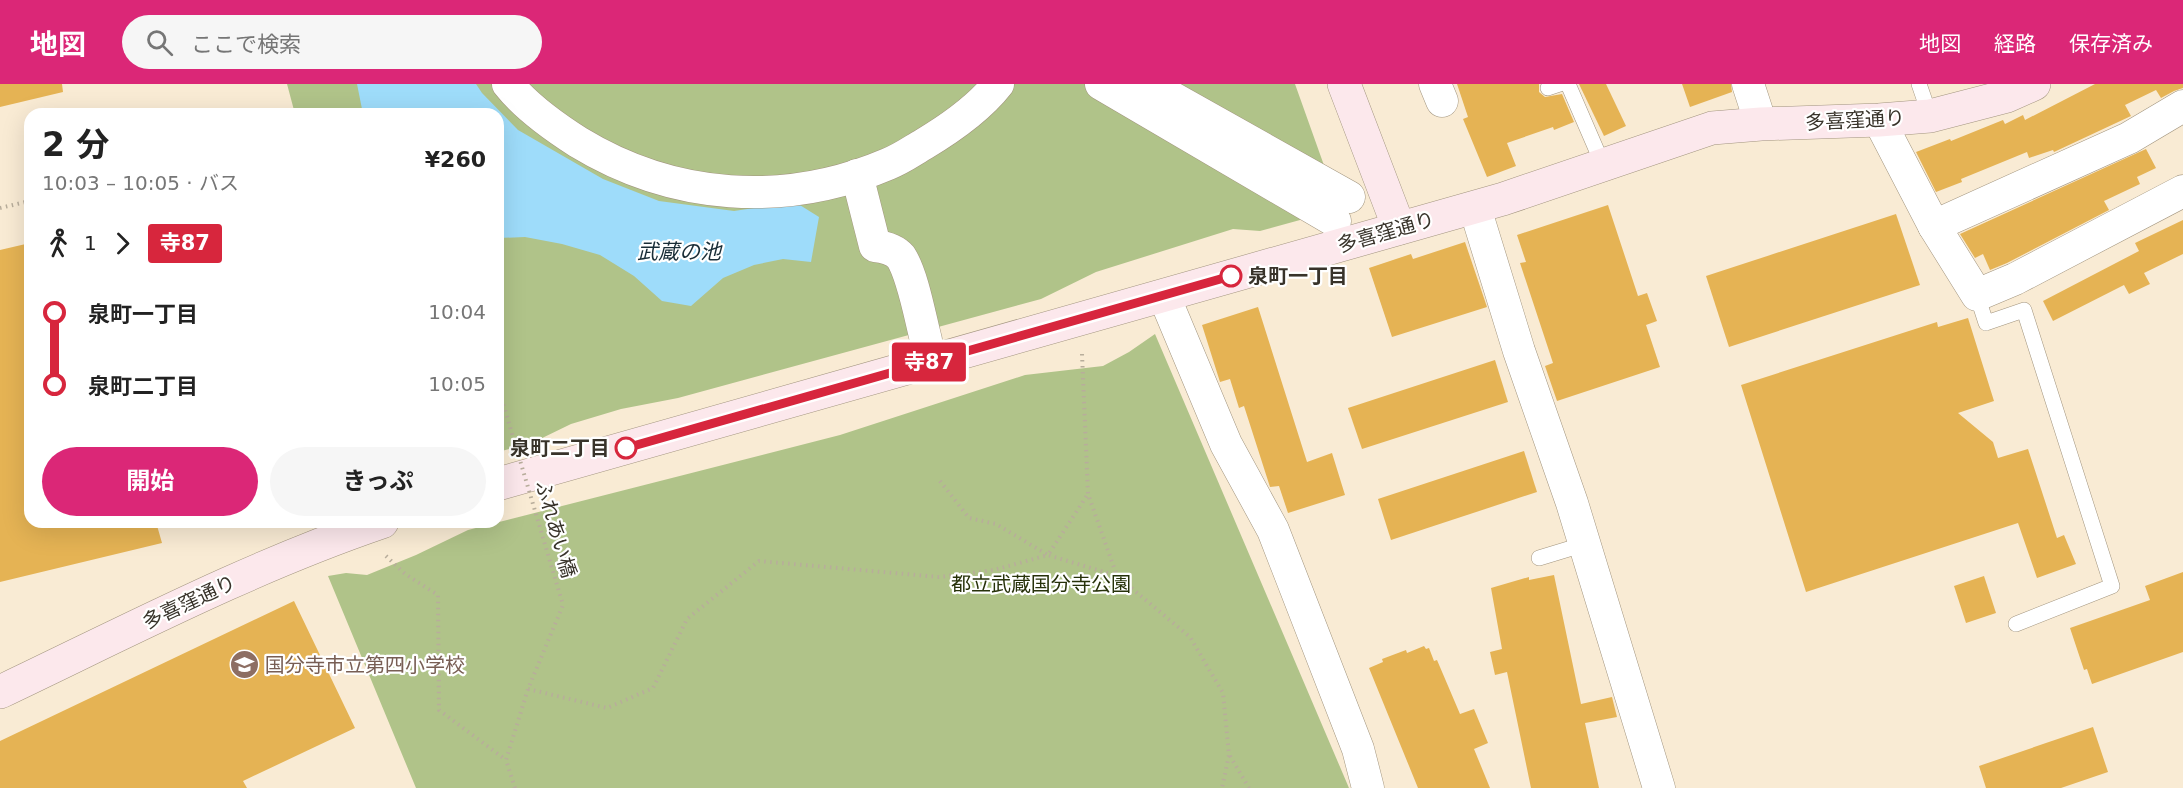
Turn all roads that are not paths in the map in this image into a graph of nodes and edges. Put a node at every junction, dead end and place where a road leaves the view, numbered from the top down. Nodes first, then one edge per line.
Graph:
1 (508, 84) edge
2 (998, 84) edge
3 (1101, 84) edge
4 (1148, 84) edge
5 (1344, 84) edge
6 (1568, 84) edge
7 (1748, 84) edge
8 (1919, 84) edge
9 (2015, 88) edge
10 (2183, 106) edge
11 (1930, 116) junction
12 (1879, 120) junction
13 (1761, 124) junction
14 (1603, 165) junction
15 (857, 175) junction
16 (2183, 191) edge
17 (1475, 207) junction
18 (1934, 226) junction
19 (1399, 228) junction
20 (1977, 295) junction
21 (1164, 296) junction
22 (926, 340) dead end
23 (504, 482) edge
24 (365, 528) edge
25 (1584, 544) junction
26 (1539, 558) dead end
27 (2016, 624) dead end
28 (0, 692) edge
29 (1368, 788) edge
30 (1659, 788) edge

1 - 15 street
2 - 15 street
3 - 4 street
5 - 19 main road
6 - 14 lane
7 - 13 street
8 - 11 lane
9 - 11 main road, 多喜窪通り
10 - 18 street
11 - 12 main road, 多喜窪通り
12 - 13 main road, 多喜窪通り
12 - 18 street
13 - 14 main road, 多喜窪通り
14 - 17 main road, 多喜窪通り
15 - 22 street
16 - 20 street
17 - 19 main road, 多喜窪通り
17 - 25 street
18 - 20 street
19 - 21 main road, 多喜窪通り
20 - 27 lane
21 - 23 main road, 多喜窪通り
21 - 29 street
24 - 28 main road, 多喜窪通り
25 - 26 lane
25 - 30 street

